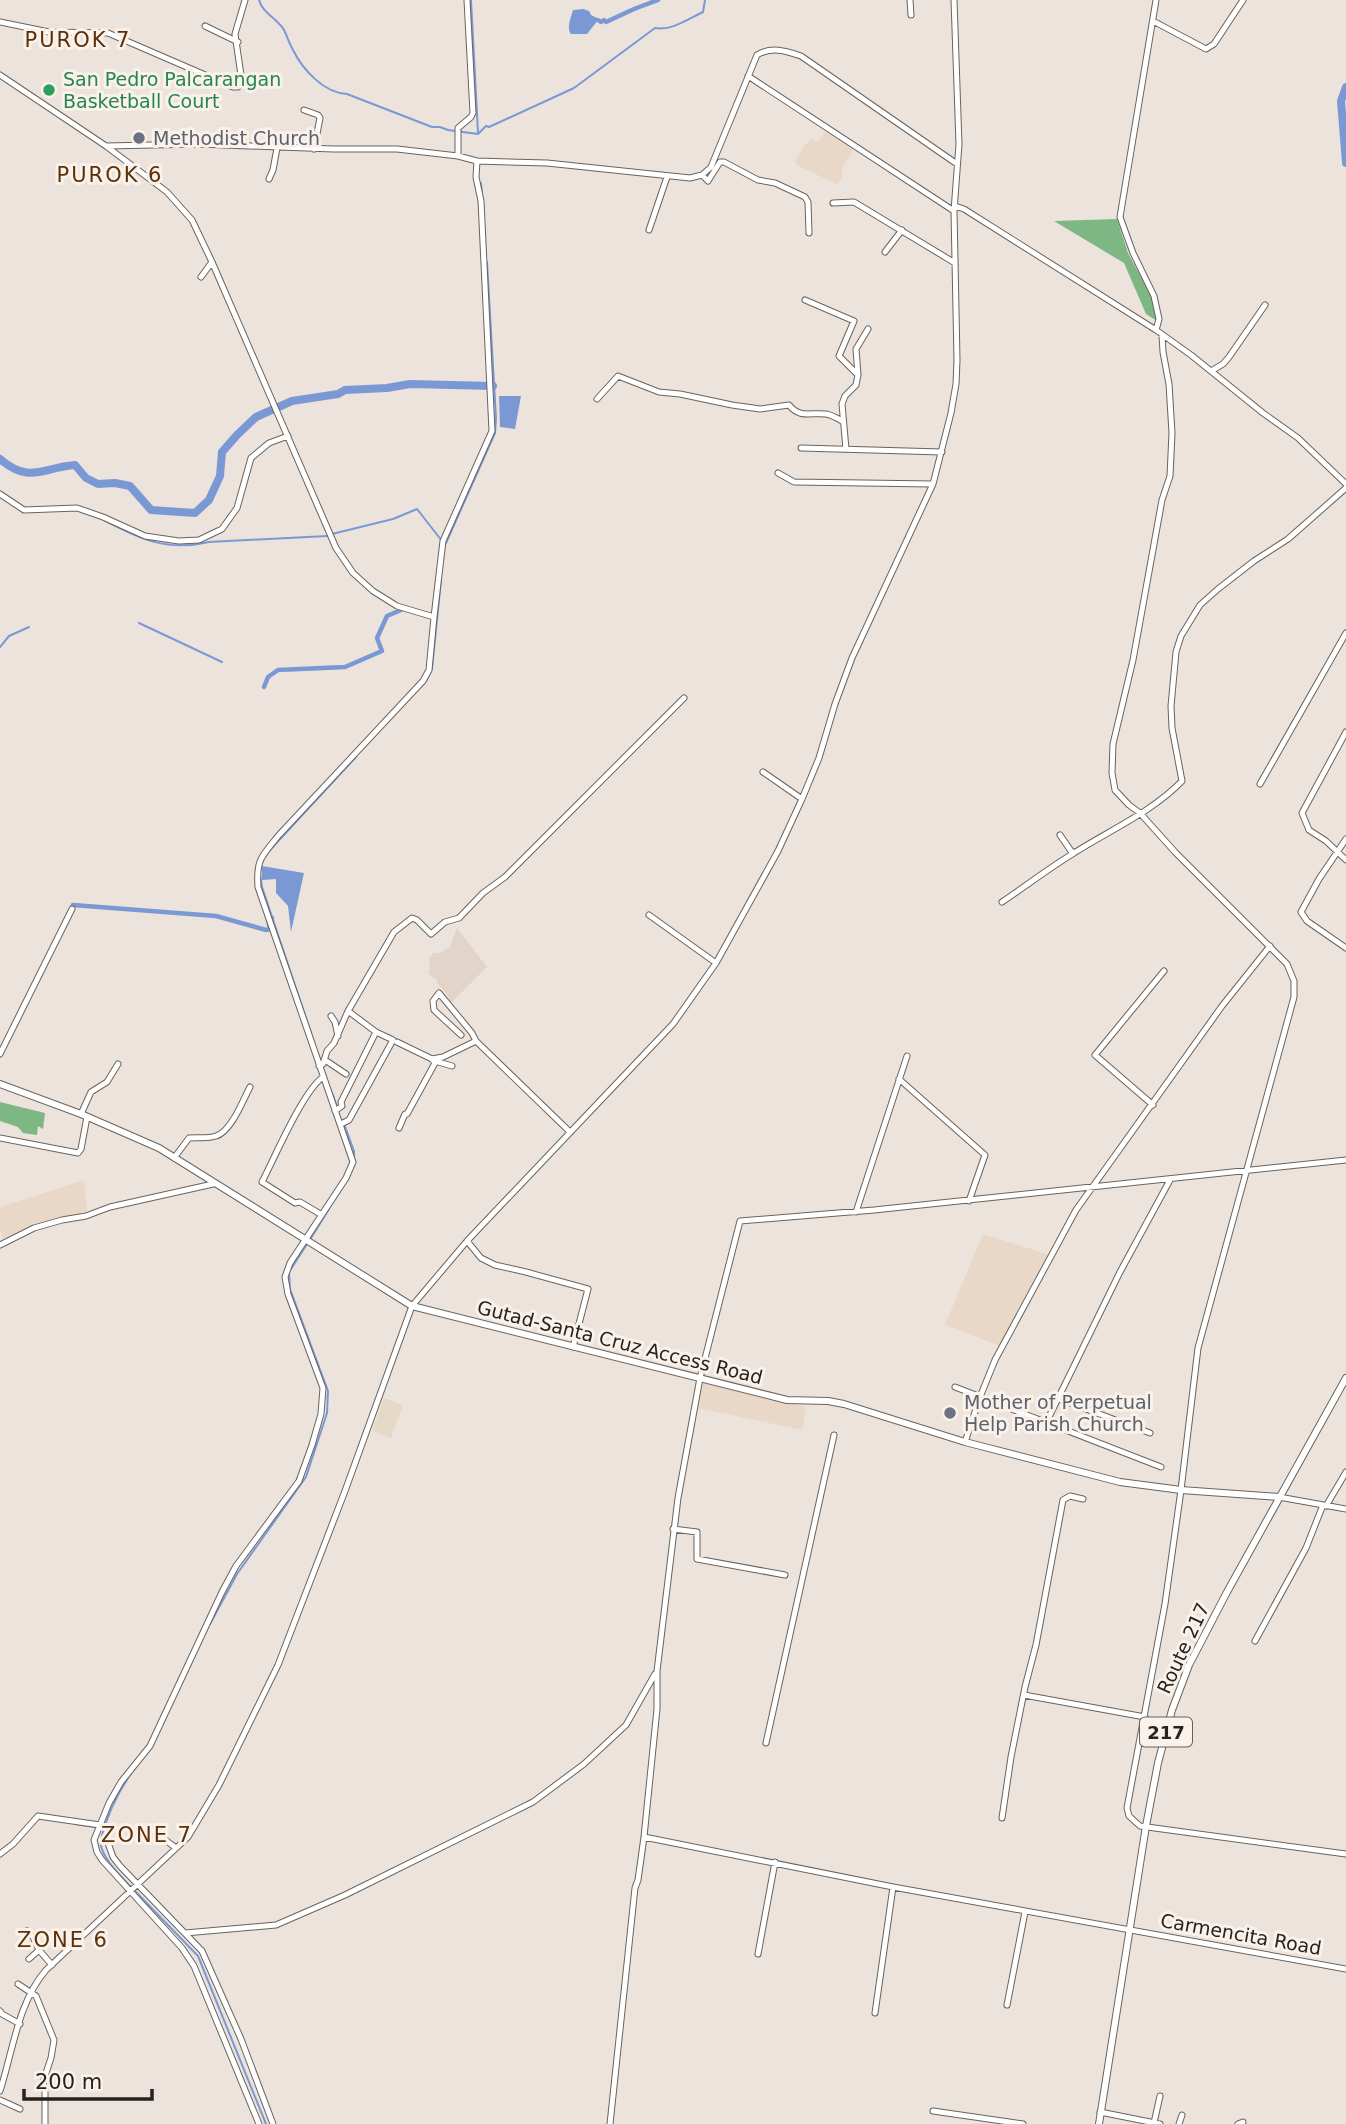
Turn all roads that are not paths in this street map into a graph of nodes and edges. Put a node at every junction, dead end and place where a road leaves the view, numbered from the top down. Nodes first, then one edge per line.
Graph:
1 (245, 0) edge
2 (467, 0) edge
3 (911, 0) edge
4 (954, 0) edge
5 (1156, 0) edge
6 (1243, 0) edge
7 (911, 15) dead end
8 (1153, 21) junction
9 (0, 22) edge
10 (205, 26) dead end
11 (238, 42) junction
12 (0, 75) edge
13 (748, 76) junction
14 (304, 110) dead end
15 (106, 146) junction
16 (277, 148) junction
17 (314, 149) junction
18 (458, 156) junction
19 (477, 160) junction
20 (957, 164) junction
21 (702, 175) junction
22 (667, 177) junction
23 (268, 179) dead end
24 (833, 203) dead end
25 (954, 209) junction
26 (649, 230) dead end
27 (902, 230) junction
28 (809, 233) dead end
29 (885, 252) dead end
30 (212, 262) junction
31 (956, 263) junction
32 (201, 277) dead end
33 (805, 300) dead end
34 (1265, 305) dead end
35 (868, 329) dead end
36 (1156, 330) junction
37 (1164, 338) junction
38 (1211, 371) junction
39 (858, 375) junction
40 (597, 399) dead end
41 (842, 421) junction
42 (288, 436) junction
43 (802, 448) dead end
44 (846, 449) junction
45 (942, 452) junction
46 (778, 473) dead end
47 (933, 484) junction
48 (1346, 486) edge
49 (0, 494) edge
50 (434, 617) junction
51 (1346, 633) edge
52 (684, 698) dead end
53 (1346, 732) edge
54 (763, 772) dead end
55 (1260, 784) dead end
56 (802, 799) junction
57 (1140, 813) junction
58 (1060, 835) dead end
59 (1346, 839) edge
60 (1074, 852) junction
61 (1338, 852) junction
62 (1346, 860) edge
63 (1002, 902) dead end
64 (72, 909) dead end
65 (649, 915) dead end
66 (1270, 946) junction
67 (1346, 948) edge
68 (716, 963) junction
69 (1164, 971) dead end
70 (348, 1011) junction
71 (331, 1016) dead end
72 (376, 1032) junction
73 (338, 1035) junction
74 (461, 1035) dead end
75 (476, 1041) junction
76 (397, 1042) dead end
77 (0, 1054) edge
78 (907, 1056) dead end
79 (432, 1059) junction
80 (325, 1060) junction
81 (118, 1064) dead end
82 (319, 1066) junction
83 (452, 1066) dead end
84 (346, 1074) dead end
85 (323, 1077) junction
86 (899, 1079) junction
87 (0, 1084) edge
88 (250, 1087) dead end
89 (1153, 1105) junction
90 (335, 1111) junction
91 (84, 1116) junction
92 (341, 1124) junction
93 (399, 1128) dead end
94 (570, 1132) junction
95 (0, 1138) edge
96 (174, 1158) junction
97 (1346, 1160) edge
98 (1247, 1172) junction
99 (1170, 1180) junction
100 (214, 1184) junction
101 (1091, 1188) junction
102 (969, 1201) junction
103 (856, 1212) junction
104 (322, 1216) junction
105 (0, 1233) edge
106 (306, 1240) junction
107 (467, 1241) junction
108 (2, 1244) edge
109 (412, 1306) junction
110 (573, 1347) junction
111 (700, 1378) junction
112 (1346, 1378) edge
113 (955, 1387) dead end
114 (980, 1396) junction
115 (1057, 1398) junction
116 (1046, 1423) junction
117 (1150, 1433) dead end
118 (834, 1435) dead end
119 (965, 1442) junction
120 (1161, 1467) dead end
121 (1346, 1472) edge
122 (1181, 1490) junction
123 (1279, 1497) junction
124 (1083, 1499) dead end
125 (1325, 1506) junction
126 (1346, 1509) edge
127 (673, 1529) junction
128 (785, 1575) dead end
129 (1255, 1641) dead end
130 (657, 1671) junction
131 (1024, 1695) junction
132 (1145, 1717) junction
133 (766, 1743) dead end
134 (1002, 1818) dead end
135 (100, 1825) junction
136 (1146, 1826) junction
137 (152, 1830) dead end
138 (644, 1837) junction
139 (108, 1843) dead end
140 (177, 1849) junction
141 (0, 1854) edge
142 (1346, 1854) edge
143 (775, 1862) junction
144 (893, 1887) junction
145 (134, 1889) junction
146 (1025, 1912) junction
147 (27, 1931) dead end
148 (1130, 1931) junction
149 (185, 1933) junction
150 (39, 1950) junction
151 (758, 1954) dead end
152 (29, 1959) dead end
153 (52, 1965) junction
154 (1346, 1969) edge
155 (18, 1984) dead end
156 (31, 1991) junction
157 (1007, 2005) dead end
158 (0, 2011) edge
159 (875, 2012) dead end
160 (20, 2024) junction
161 (0, 2054) edge
162 (9, 2056) junction
163 (0, 2091) edge
164 (1160, 2096) dead end
165 (0, 2101) edge
166 (20, 2109) dead end
167 (933, 2111) dead end
168 (1101, 2112) junction
169 (1182, 2115) dead end
170 (45, 2124) edge
171 (259, 2124) edge
172 (273, 2124) edge
173 (610, 2124) edge
174 (1023, 2124) edge
175 (1098, 2124) edge
176 (1157, 2124) edge
177 (1179, 2124) edge

1 - 11 street
2 - 18 street
3 - 7 street
4 - 20 street
5 - 8 street
6 - 8 street
8 - 36 street
9 - 11 street
10 - 11 street
12 - 15 street
13 - 20 street
13 - 21 street
13 - 25 street
14 - 17 street
15 - 16 street
15 - 30 street
16 - 17 street
16 - 23 street
17 - 18 street
18 - 19 street
19 - 22 street
19 - 50 street
20 - 25 street
21 - 22 street
21 - 28 street
22 - 26 street
24 - 27 street
25 - 31 street
25 - 36 street
27 - 29 street
27 - 31 street
30 - 32 street
30 - 42 street
31 - 45 street
33 - 39 street
34 - 38 street
35 - 39 street
36 - 37 street
37 - 38 street
37 - 57 street
38 - 48 street
39 - 41 street
40 - 41 street
41 - 44 street
42 - 49 street
42 - 50 street
43 - 44 street
44 - 45 street
45 - 47 street
46 - 47 street
47 - 56 street
48 - 57 street
50 - 82 street
51 - 55 street
52 - 70 street
53 - 61 street
54 - 56 street
56 - 68 street
57 - 60 street
57 - 66 street
58 - 60 street
59 - 61 street
60 - 63 street
61 - 62 street
61 - 67 street
64 - 77 street
65 - 68 street
66 - 89 street
66 - 98 street
68 - 94 street
69 - 89 street
70 - 72 street
70 - 73 street
71 - 73 street
72 - 90 street
72 - 92 street
73 - 80 street
74 - 75 street
75 - 79 street
75 - 94 street
76 - 79 street
78 - 86 street
79 - 83 street
79 - 93 street
80 - 82 street
80 - 84 street
81 - 91 street
82 - 85 street
85 - 90 street
85 - 104 street
86 - 102 street
86 - 103 street
87 - 91 main road, Gutad-Santa Cruz Access Road
88 - 96 street
89 - 101 street
90 - 92 street
91 - 95 street
91 - 96 main road, Gutad-Santa Cruz Access Road
92 - 104 street
94 - 107 street
96 - 100 main road, Gutad-Santa Cruz Access Road
97 - 98 street
98 - 99 street
98 - 122 street
99 - 101 street
99 - 115 street
100 - 106 main road, Gutad-Santa Cruz Access Road
100 - 108 street
101 - 102 street
101 - 114 street
102 - 103 street
103 - 111 street
104 - 106 street
105 - 108 street
106 - 109 main road, Gutad-Santa Cruz Access Road
106 - 135 street
107 - 109 street
107 - 110 street
109 - 110 main road, Gutad-Santa Cruz Access Road
109 - 140 street
110 - 111 main road, Gutad-Santa Cruz Access Road
111 - 119 main road, Gutad-Santa Cruz Access Road
111 - 127 street
112 - 123 main road, Route 217 / 217
113 - 114 street
114 - 116 street
114 - 119 street
115 - 116 street
115 - 117 street
116 - 120 street
118 - 133 street
119 - 122 main road, Gutad-Santa Cruz Access Road
121 - 125 street
122 - 123 main road, Gutad-Santa Cruz Access Road
122 - 132 street
123 - 125 street
123 - 136 main road, Route 217 / 217
124 - 131 street
125 - 126 street
125 - 129 street
127 - 128 street
127 - 130 street
130 - 138 street
130 - 149 street
131 - 132 street
131 - 134 street
132 - 136 street
135 - 141 street
135 - 145 street
136 - 142 street
136 - 148 main road, Route 217 / 217
137 - 140 street
138 - 143 street, Carmencita Road
138 - 173 street
139 - 145 street
140 - 145 street
143 - 144 street, Carmencita Road
143 - 151 street
144 - 146 street, Carmencita Road
144 - 159 street
145 - 149 street
145 - 153 street
145 - 171 street
146 - 148 street, Carmencita Road
146 - 157 street
147 - 150 street
148 - 154 street, Carmencita Road
148 - 168 main road, Route 217 / 217
149 - 172 street
150 - 152 street
150 - 153 street
153 - 156 street
155 - 156 street
156 - 160 street
156 - 170 street
158 - 160 street
160 - 162 street
161 - 162 street
162 - 163 street
164 - 176 street
165 - 166 street
167 - 174 street
168 - 175 main road, Route 217 / 217
168 - 176 street
169 - 177 street

